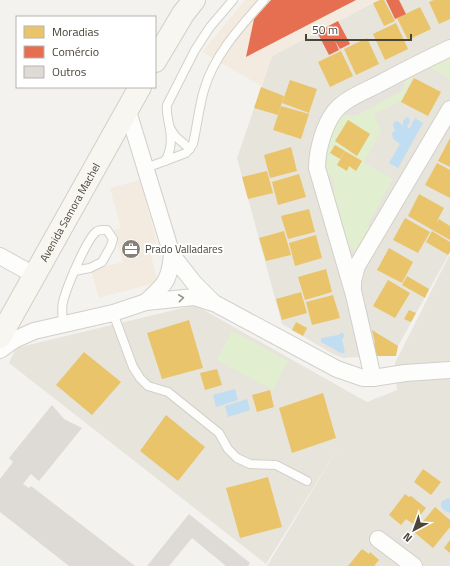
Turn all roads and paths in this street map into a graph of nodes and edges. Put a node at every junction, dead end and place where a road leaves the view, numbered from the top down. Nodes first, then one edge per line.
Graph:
1 (194, 0) edge
2 (233, 0) edge
3 (264, 0) edge
4 (450, 48) edge
5 (156, 59) edge
6 (139, 88) edge
7 (127, 108) junction
8 (450, 108) edge
9 (170, 127) junction
10 (190, 149) junction
11 (165, 161) junction
12 (146, 168) junction
13 (340, 248) junction
14 (365, 253) junction
15 (172, 254) junction
16 (0, 256) edge
17 (74, 271) junction
18 (34, 275) junction
19 (354, 295) junction
20 (146, 302) junction
21 (216, 304) junction
22 (112, 313) junction
23 (63, 324) junction
24 (0, 337) edge
25 (0, 350) edge
26 (450, 370) edge
27 (373, 378) junction
28 (306, 481) dead end
29 (378, 538) dead end
30 (414, 566) edge

1 - 5 main road
2 - 9 lane
3 - 10 lane
4 - 13 street
6 - 7 main road, Avenida Samora Machel
7 - 12 street
7 - 18 main road, Avenida Samora Machel
8 - 14 street
9 - 10 lane
9 - 11 lane
10 - 11 lane
11 - 12 lane
12 - 15 street
13 - 14 street
13 - 19 street
14 - 19 street
15 - 20 street
15 - 21 street
16 - 18 street
17 - 17 lane
17 - 23 lane
18 - 24 main road, Avenida Samora Machel
19 - 27 street
20 -> 21 street
20 - 22 street
21 - 27 street
22 - 23 street
22 - 28 lane
23 - 25 street
26 - 27 street
29 - 30 street

